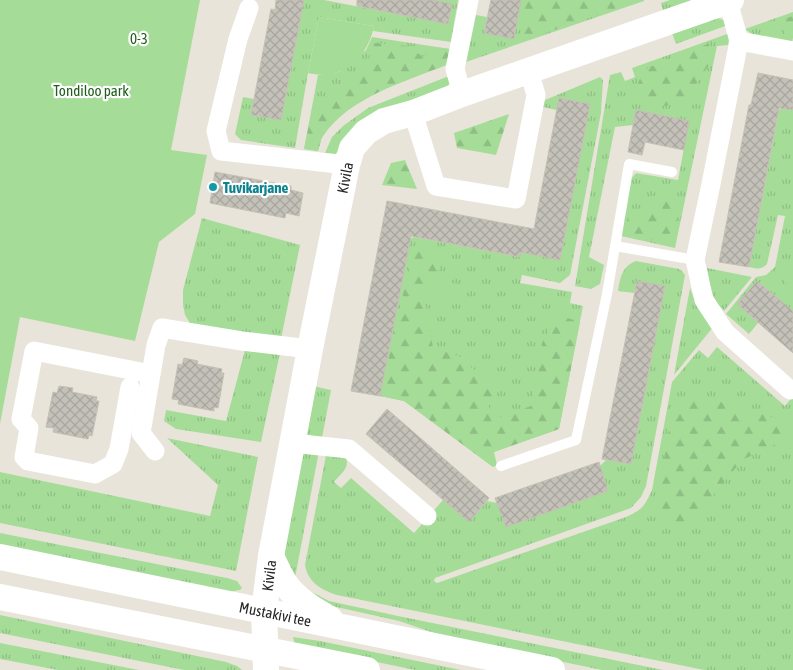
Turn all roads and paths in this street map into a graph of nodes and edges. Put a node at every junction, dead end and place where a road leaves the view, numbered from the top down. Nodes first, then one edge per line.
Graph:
1 (469, 0) edge
2 (729, 1) edge
3 (700, 5) edge
4 (249, 8) dead end
5 (739, 41) junction
6 (793, 51) edge
7 (529, 71) junction
8 (462, 94) junction
9 (414, 113) junction
10 (347, 165) junction
11 (672, 172) dead end
12 (615, 246) junction
13 (695, 260) junction
14 (310, 349) junction
15 (151, 374) junction
16 (130, 387) dead end
17 (790, 390) dead end
18 (292, 443) junction
19 (155, 451) dead end
20 (501, 466) dead end
21 (428, 516) dead end
22 (271, 556) junction
23 (0, 557) edge
24 (0, 597) edge
25 (264, 611) junction
26 (348, 629) junction
27 (266, 660) edge
28 (357, 669) edge
29 (552, 670) edge

1 - 8 street
2 - 3 main road, Kivila
2 - 5 street
3 - 7 main road, Kivila
4 - 10 street
5 - 6 street
5 - 13 street
7 - 8 main road, Kivila
7 - 9 street
8 - 9 main road, Kivila
9 - 10 main road, Kivila
10 - 14 main road, Kivila
11 - 12 lane
12 - 13 lane
12 - 20 lane
13 - 17 street
14 - 15 street
14 - 18 main road, Kivila
15 - 16 street
15 - 19 street
18 - 21 street
18 - 22 main road, Kivila
22 - 25 main road, Kivila
22 - 26 main road
23 - 25 main road, Mustakivi tee
24 - 27 main road
25 - 26 main road, Mustakivi tee
25 - 27 main road, Kivila
26 - 29 main road, Mustakivi tee
27 - 28 main road

